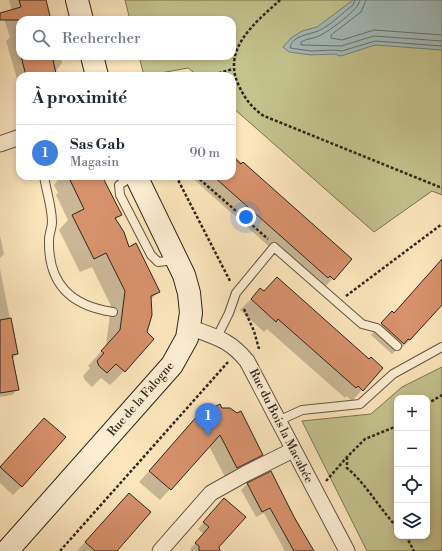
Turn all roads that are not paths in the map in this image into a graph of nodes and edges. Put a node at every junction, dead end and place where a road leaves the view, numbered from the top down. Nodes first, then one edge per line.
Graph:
1 (77, 0) edge
2 (81, 16) edge
3 (93, 60) edge
4 (96, 72) edge
5 (16, 138) edge
6 (0, 144) edge
7 (45, 180) edge
8 (136, 180) edge
9 (113, 312) dead end
10 (189, 327) junction
11 (217, 337) junction
12 (397, 346) dead end
13 (442, 348) edge
14 (278, 421) junction
15 (293, 450) junction
16 (166, 549) edge
17 (8, 551) edge
18 (347, 551) edge

1 - 2 street
3 - 4 street
5 - 6 street
7 - 9 lane
8 - 10 street, Rue de la Falogne
10 - 11 street, Rue du Bois la Macabée
10 - 17 street, Rue de la Falogne
11 - 12 lane
11 - 14 street, Rue du Bois la Macabée
13 - 14 lane
14 - 15 street, Rue du Bois la Macabée
15 - 16 street
15 - 18 street, Rue du Bois la Macabée

